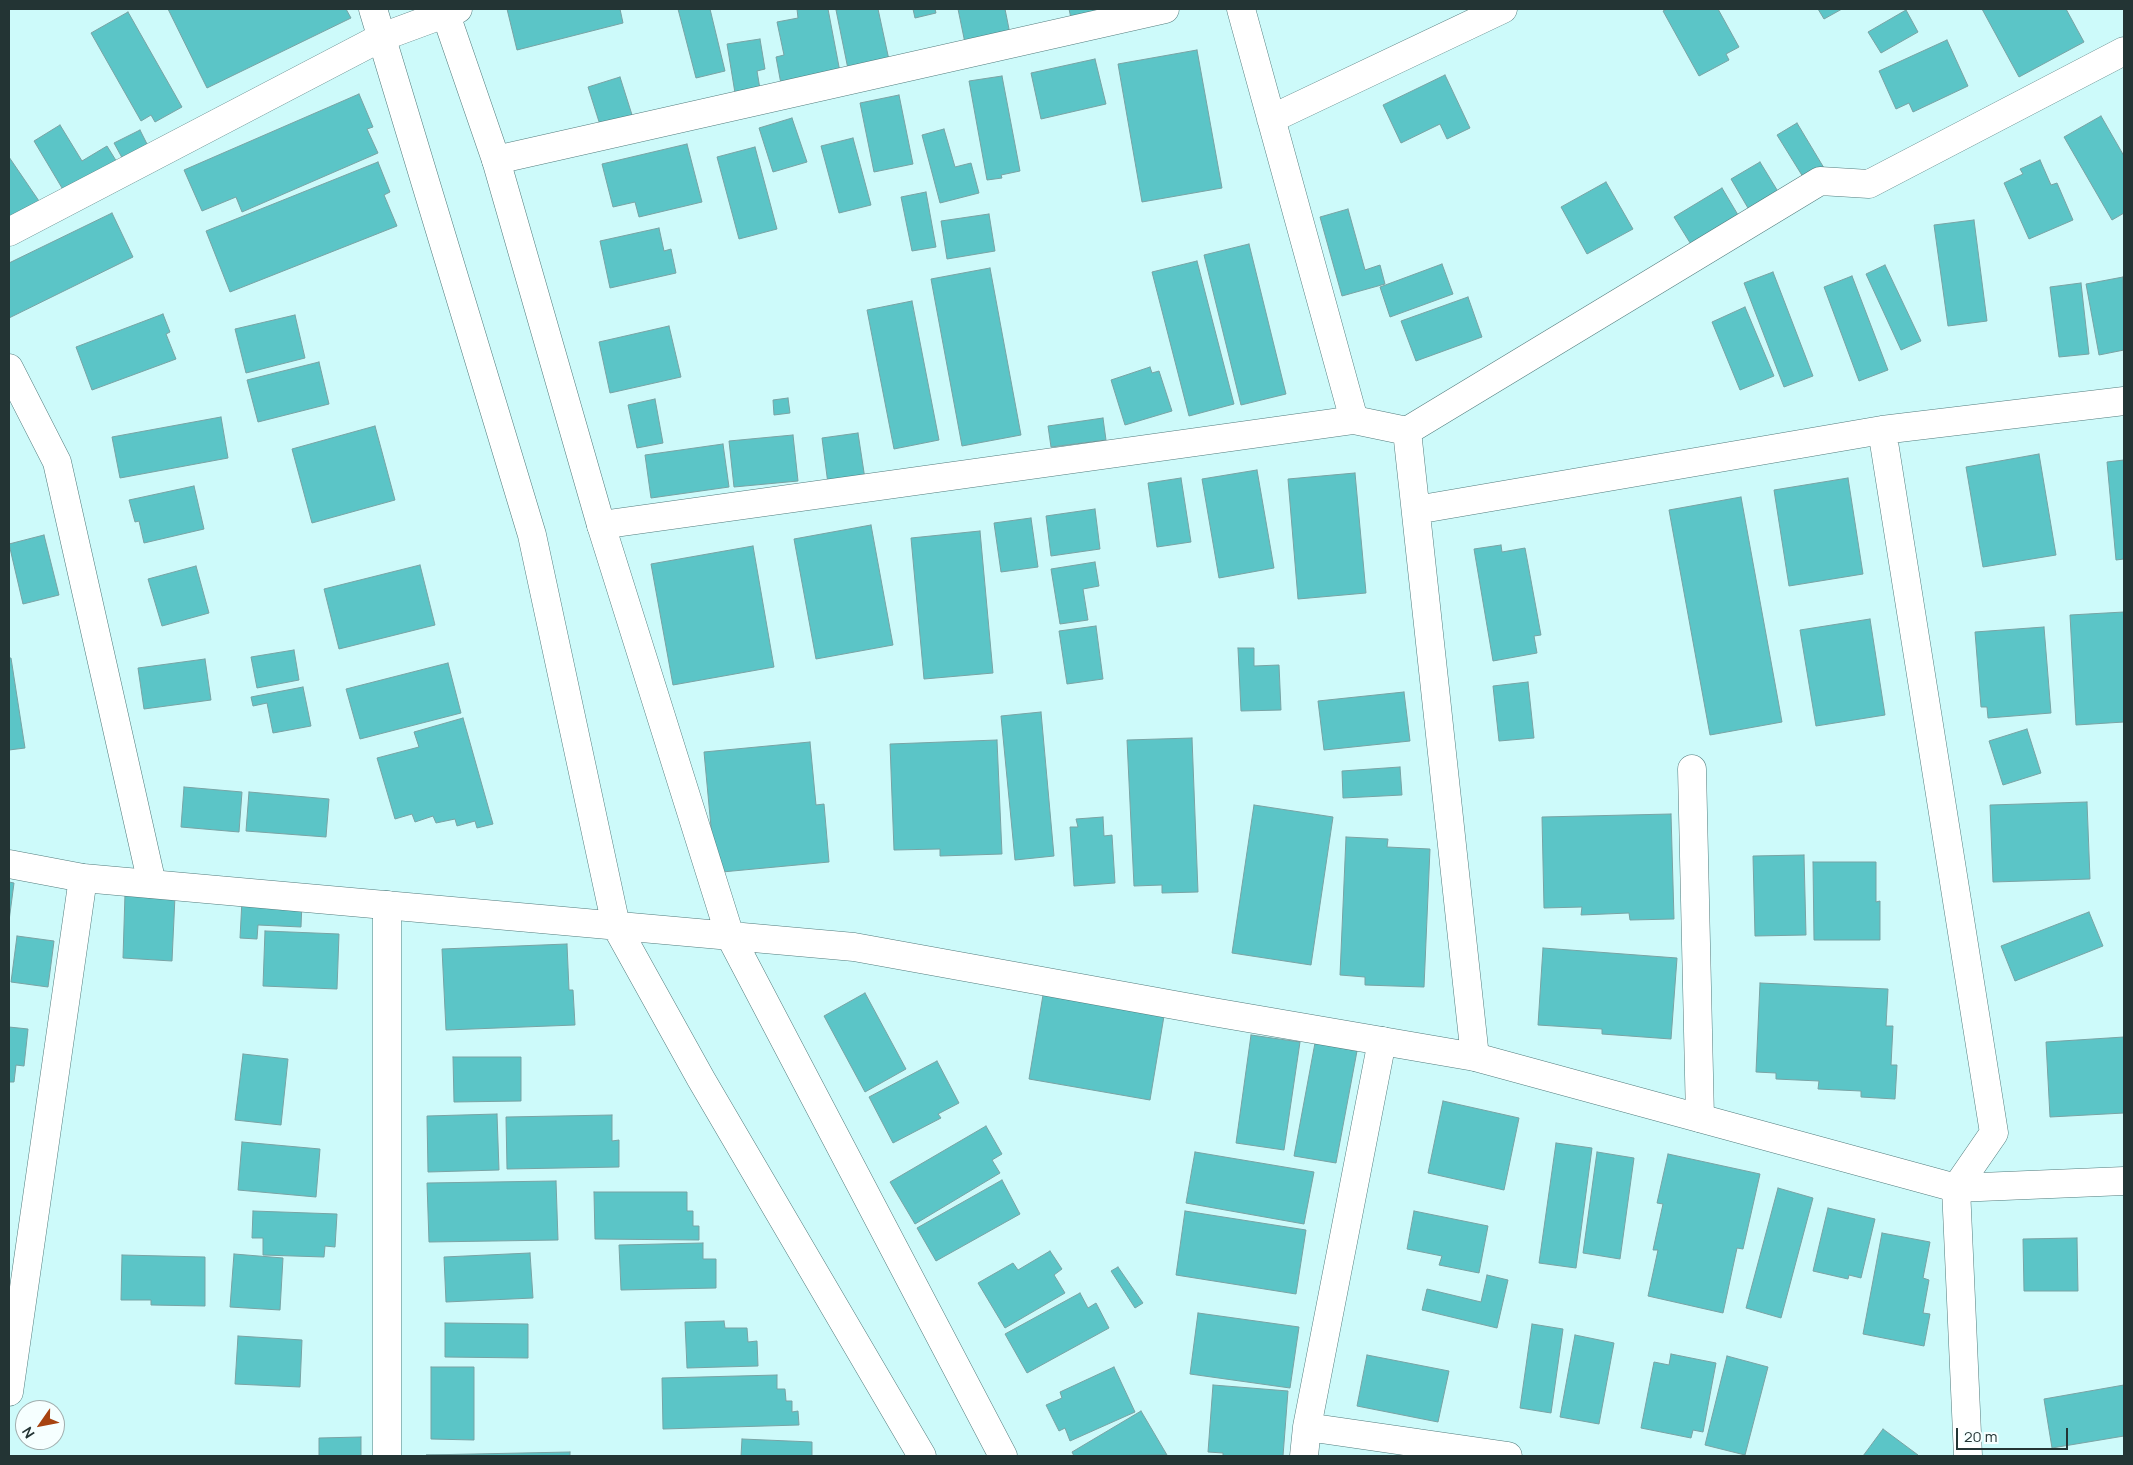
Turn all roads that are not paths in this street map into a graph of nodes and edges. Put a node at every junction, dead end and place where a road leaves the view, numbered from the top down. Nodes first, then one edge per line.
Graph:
1 (373, 9) edge
2 (1165, 9) edge
3 (1241, 9) edge
4 (1503, 9) edge
5 (449, 10) edge
6 (382, 37) junction
7 (2124, 51) edge
8 (1271, 119) junction
9 (496, 160) junction
10 (9, 232) edge
11 (9, 368) edge
12 (2124, 401) edge
13 (1354, 420) junction
14 (1882, 430) junction
15 (1407, 431) junction
16 (1416, 510) junction
17 (601, 525) junction
18 (1692, 769) dead end
19 (9, 864) edge
20 (83, 878) junction
21 (152, 884) junction
22 (387, 905) junction
23 (616, 926) junction
24 (730, 936) junction
25 (1382, 1041) junction
26 (1476, 1057) junction
27 (1700, 1118) junction
28 (2124, 1181) edge
29 (1956, 1188) junction
30 (9, 1392) edge
31 (1307, 1427) junction
32 (387, 1456) edge
33 (922, 1456) edge
34 (1003, 1456) edge
35 (1304, 1456) edge
36 (1508, 1456) edge
37 (1968, 1456) edge

1 - 6 street
2 - 9 street
3 - 8 street
4 - 8 street
5 - 6 street
5 - 9 street
6 - 10 street
6 - 23 street
7 - 15 street
8 - 13 street
9 - 17 street
11 - 21 street
12 - 14 street
13 - 15 street
13 - 17 street
14 - 16 street
14 - 29 street
15 - 16 street
16 - 26 street
17 - 24 street
18 - 27 street
19 - 20 street
20 - 21 street
20 - 30 street
21 - 22 street
22 - 23 street
22 - 32 street
23 - 24 street
23 - 33 street
24 - 25 street
24 - 34 street
25 - 26 street
25 - 31 street
26 - 27 street
27 - 29 street
28 - 29 street
29 - 37 street
31 - 35 street
31 - 36 street

